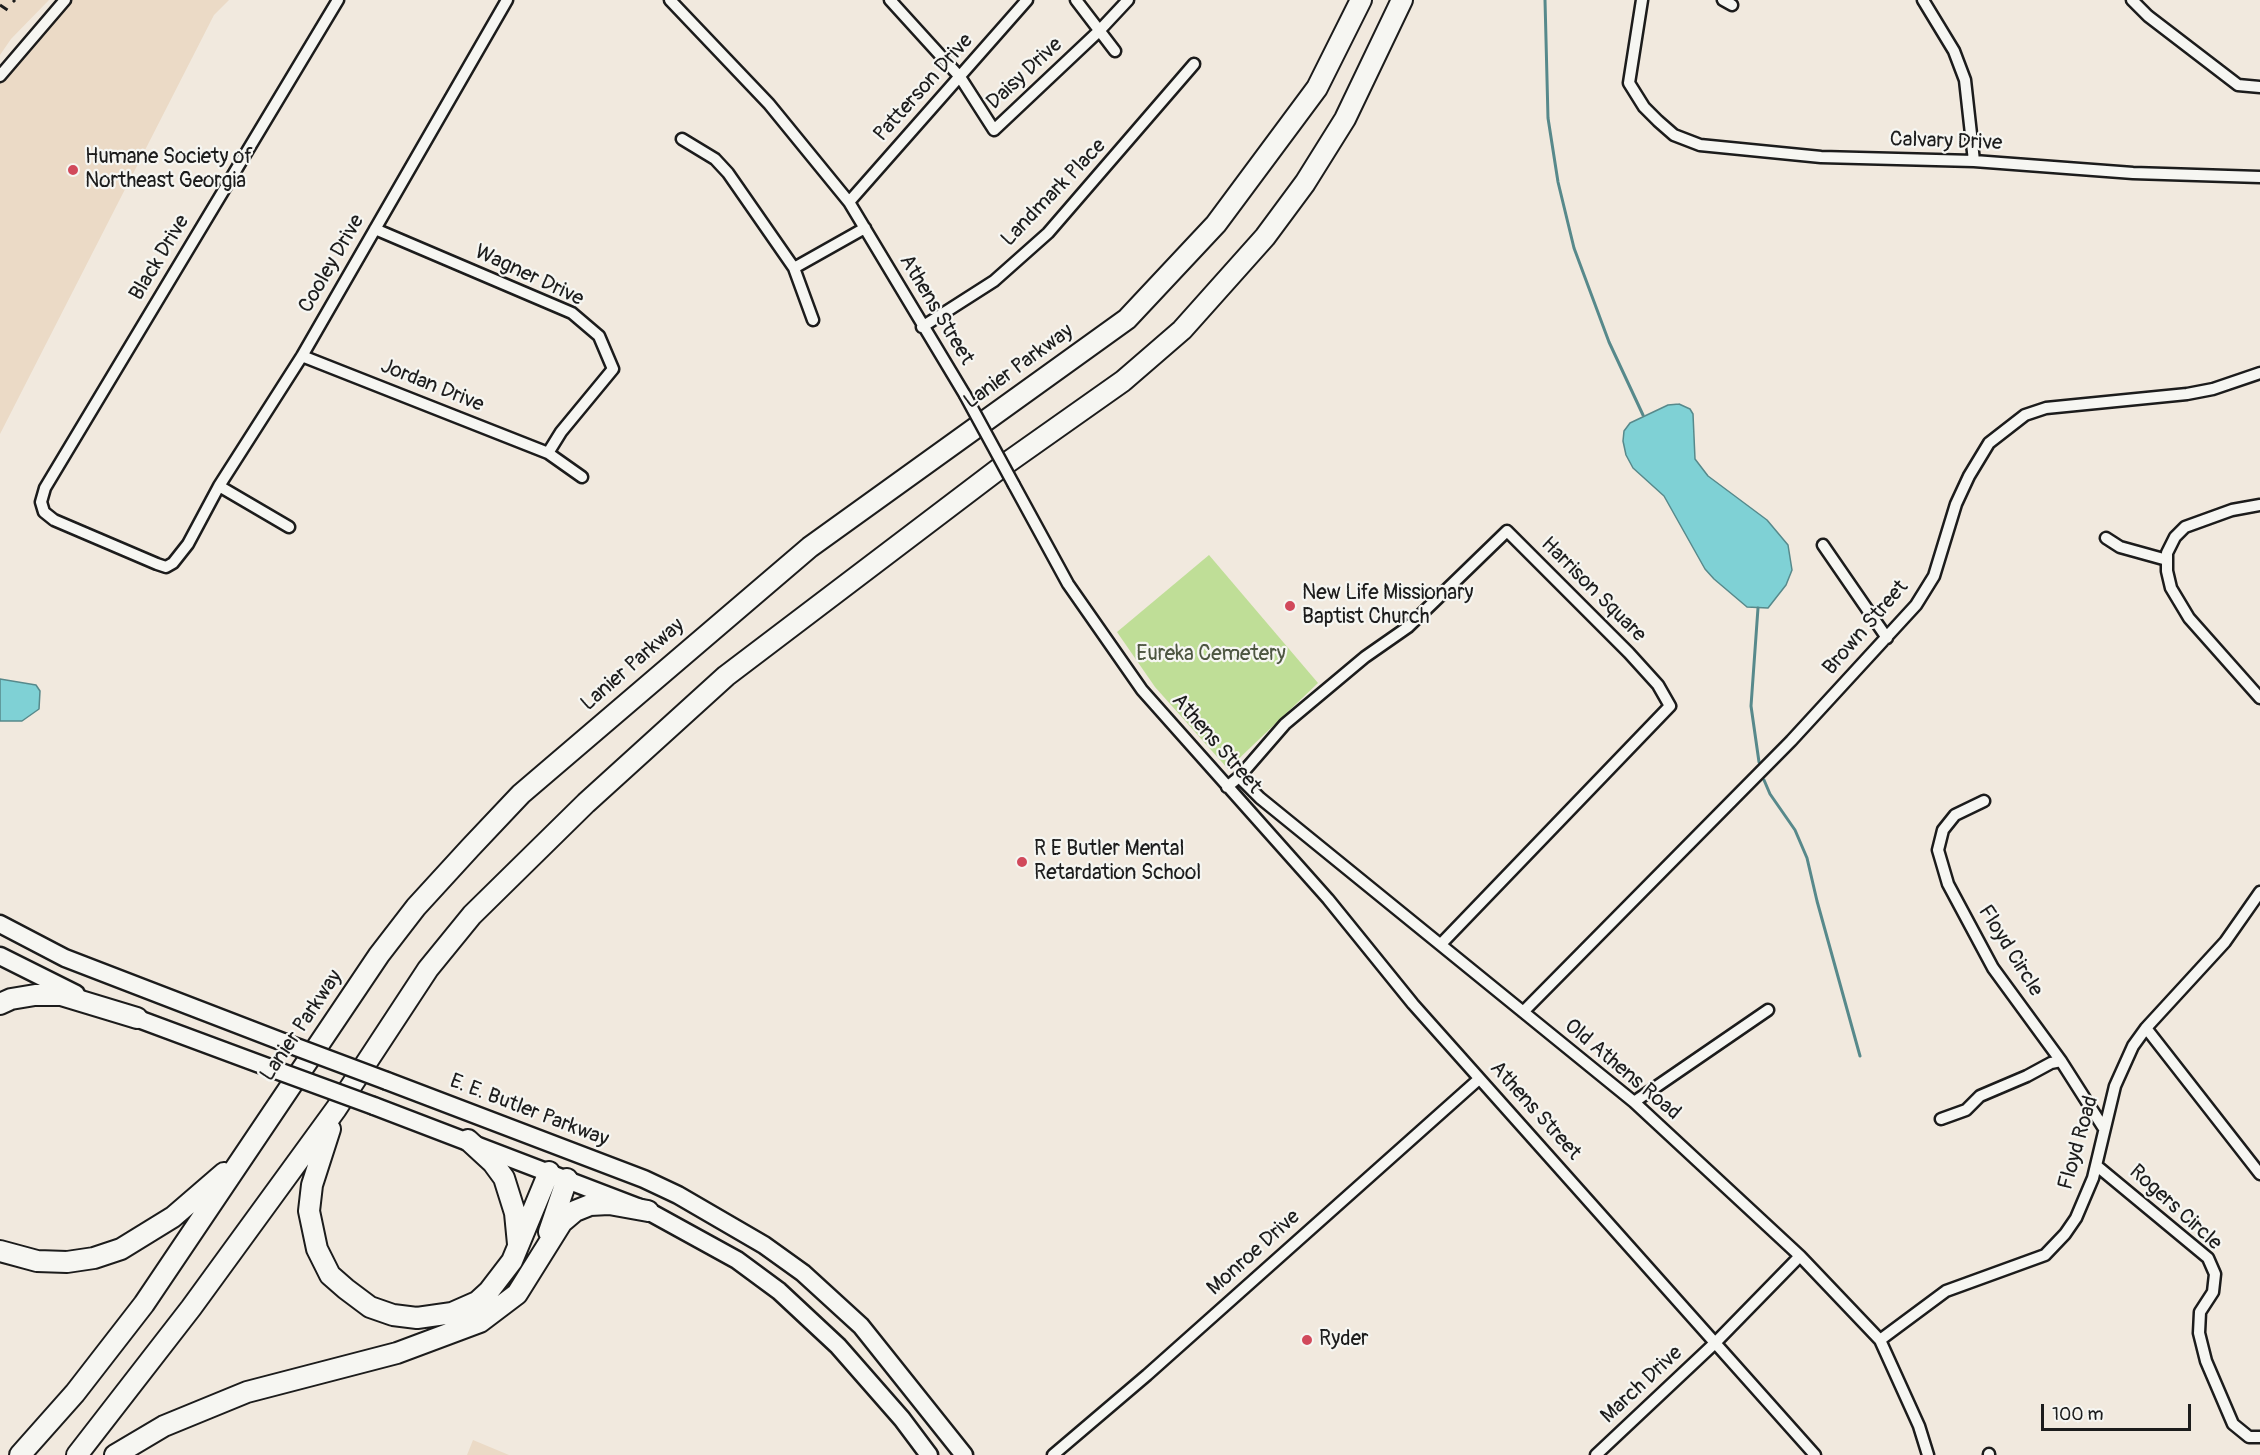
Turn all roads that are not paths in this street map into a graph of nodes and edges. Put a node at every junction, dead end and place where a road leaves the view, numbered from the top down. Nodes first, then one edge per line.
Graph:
1 (65, 0) edge
2 (338, 0) edge
3 (507, 0) edge
4 (671, 0) edge
5 (890, 0) edge
6 (1027, 0) edge
7 (1076, 0) edge
8 (1128, 0) edge
9 (1361, 0) edge
10 (1402, 0) edge
11 (1642, 0) edge
12 (1923, 0) edge
13 (2132, 0) edge
14 (1099, 31) junction
15 (1115, 51) dead end
16 (1194, 64) dead end
17 (0, 76) edge
18 (960, 77) junction
19 (2260, 87) edge
20 (682, 139) dead end
21 (1974, 161) junction
22 (2260, 177) edge
23 (849, 202) junction
24 (865, 228) junction
25 (375, 229) junction
26 (794, 268) junction
27 (813, 320) dead end
28 (922, 327) junction
29 (302, 356) junction
30 (2260, 373) edge
31 (548, 453) junction
32 (582, 477) dead end
33 (219, 486) junction
34 (2260, 505) edge
35 (289, 527) dead end
36 (2106, 538) dead end
37 (188, 544) joint
38 (1823, 545) dead end
39 (2167, 560) junction
40 (1887, 638) junction
41 (2260, 698) edge
42 (1239, 777) junction
43 (1227, 787) junction
44 (1984, 801) dead end
45 (2260, 892) edge
46 (0, 924) edge
47 (1441, 944) junction
48 (0, 957) edge
49 (0, 1004) edge
50 (1768, 1010) dead end
51 (1523, 1011) junction
52 (137, 1018) junction
53 (2146, 1028) junction
54 (2061, 1061) junction
55 (1479, 1079) junction
56 (1634, 1102) junction
57 (336, 1109) junction
58 (1941, 1119) dead end
59 (2103, 1126) junction
60 (468, 1140) junction
61 (560, 1146) junction
62 (577, 1152) junction
63 (244, 1155) junction
64 (2097, 1166) junction
65 (2260, 1174) edge
66 (558, 1176) junction
67 (648, 1211) junction
68 (518, 1246) junction
69 (0, 1251) edge
70 (1800, 1256) junction
71 (541, 1258) junction
72 (1880, 1340) junction
73 (1715, 1343) junction
74 (2260, 1437) edge
75 (20, 1455) edge
76 (77, 1455) edge
77 (115, 1455) edge
78 (929, 1455) edge
79 (964, 1455) edge
80 (1053, 1455) edge
81 (1596, 1455) edge
82 (1815, 1455) edge
83 (1928, 1455) edge

1 - 17 street
2 - 37 street, Black Drive
3 - 25 street, Cooley Drive
4 - 23 street, Athens Street
5 - 18 street
6 - 18 street, Patterson Drive
7 - 14 street
8 - 14 street
9 - 63 highway, Lanier Parkway
10 - 57 highway
11 - 21 street, Calvary Drive
12 - 21 street
13 - 19 street
14 - 15 street
14 - 18 street, Daisy Drive
16 - 28 street, Landmark Place
18 - 23 street, Patterson Drive
20 - 26 street
21 - 22 street, Calvary Drive
23 - 24 street, Athens Street
24 - 26 street
24 - 28 street, Athens Street
25 - 29 street, Cooley Drive
25 - 31 street, Wagner Drive
26 - 27 street
28 - 43 street, Athens Street, bridge
29 - 31 street, Jordan Drive
29 - 33 street, Cooley Drive
30 - 40 street, Brown Street
31 - 32 street, Jordan Drive
33 - 35 street
33 - 37 street, Cooley Drive
34 - 39 street
36 - 39 street
38 - 40 street
39 - 41 street
40 - 51 street, Brown Street
42 - 43 street
42 - 47 street, Old Athens Road
42 - 47 street, Harrison Square
43 - 55 street, Athens Street
44 - 54 street, Floyd Circle
45 - 53 street, Floyd Road
46 - 61 highway, E. E. Butler Parkway, bridge
47 - 51 street, Old Athens Road
48 - 52 highway
49 - 52 highway
50 - 56 street
51 - 56 street, Old Athens Road
52 - 60 highway, bridge
53 - 59 street, Floyd Road
53 - 65 street
54 - 58 street
54 - 59 street, Floyd Circle
55 - 73 street, Athens Street
55 - 80 street, Monroe Drive
56 - 70 street, Old Athens Road
57 - 68 highway
57 - 76 highway
59 - 64 street, Floyd Road
60 - 66 highway
60 - 68 highway
61 - 62 highway, E. E. Butler Parkway
61 - 66 highway
62 - 66 highway
62 - 79 highway, E. E. Butler Parkway
63 - 69 highway
63 - 75 highway, Lanier Parkway
64 - 72 street, Floyd Road
64 - 74 street, Rogers Circle
66 - 67 highway
66 - 68 highway
66 - 71 highway
67 - 71 highway
67 - 78 highway
70 - 72 street, Old Athens Road
70 - 73 street, March Drive
71 - 77 highway
72 - 83 street, Old Athens Road
73 - 81 street, March Drive
73 - 82 street, Athens Street

